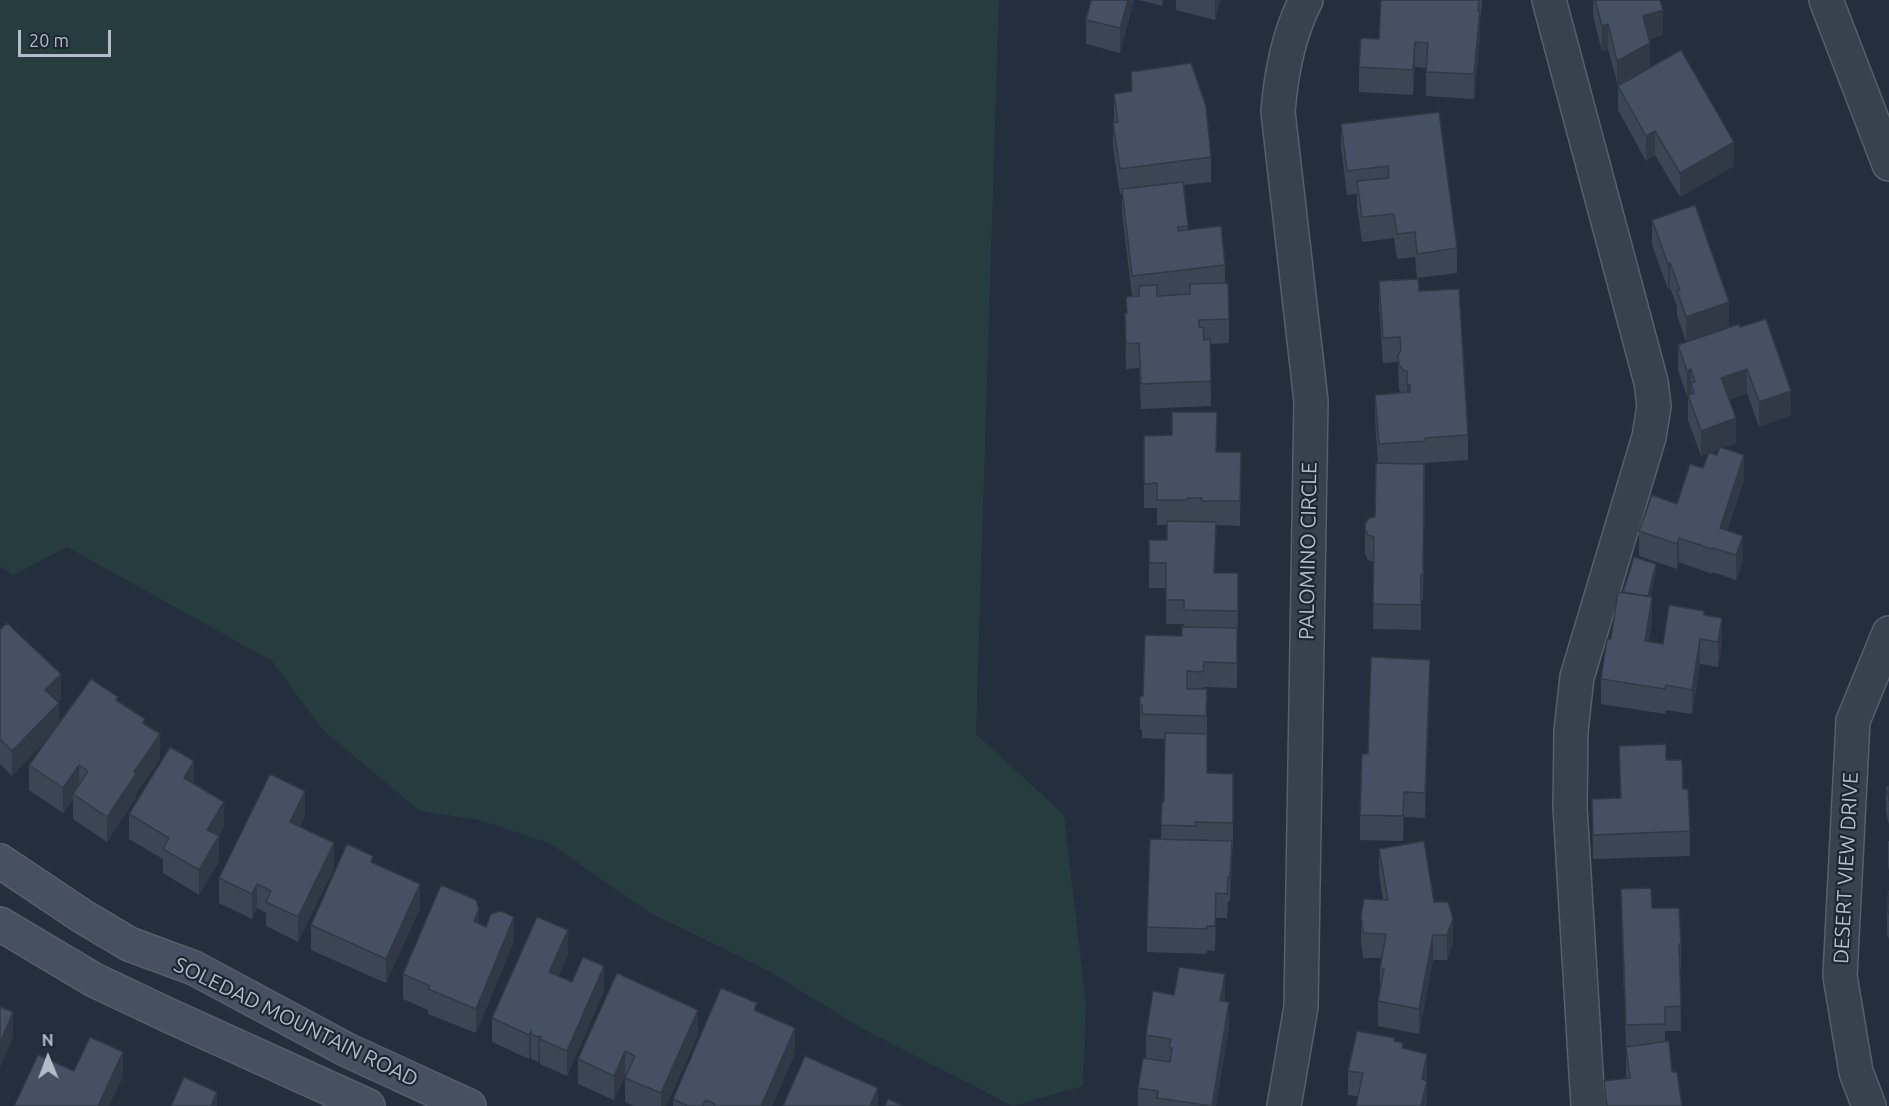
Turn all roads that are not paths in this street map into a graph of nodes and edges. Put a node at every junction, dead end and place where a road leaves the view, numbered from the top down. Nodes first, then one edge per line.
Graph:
1 (1306, 0) edge
2 (1549, 0) edge
3 (1826, 0) edge
4 (1889, 164) edge
5 (1889, 633) edge
6 (0, 861) edge
7 (0, 924) edge
8 (368, 1106) edge
9 (469, 1106) edge
10 (1284, 1106) edge
11 (1588, 1106) edge
12 (1869, 1106) edge

1 - 10 street, PALOMINO CIRCLE
2 - 11 street
3 - 4 street
5 - 12 street, DESERT VIEW DRIVE
6 - 9 main road, SOLEDAD MOUNTAIN ROAD
7 - 8 main road, SOLEDAD MOUNTAIN ROAD

